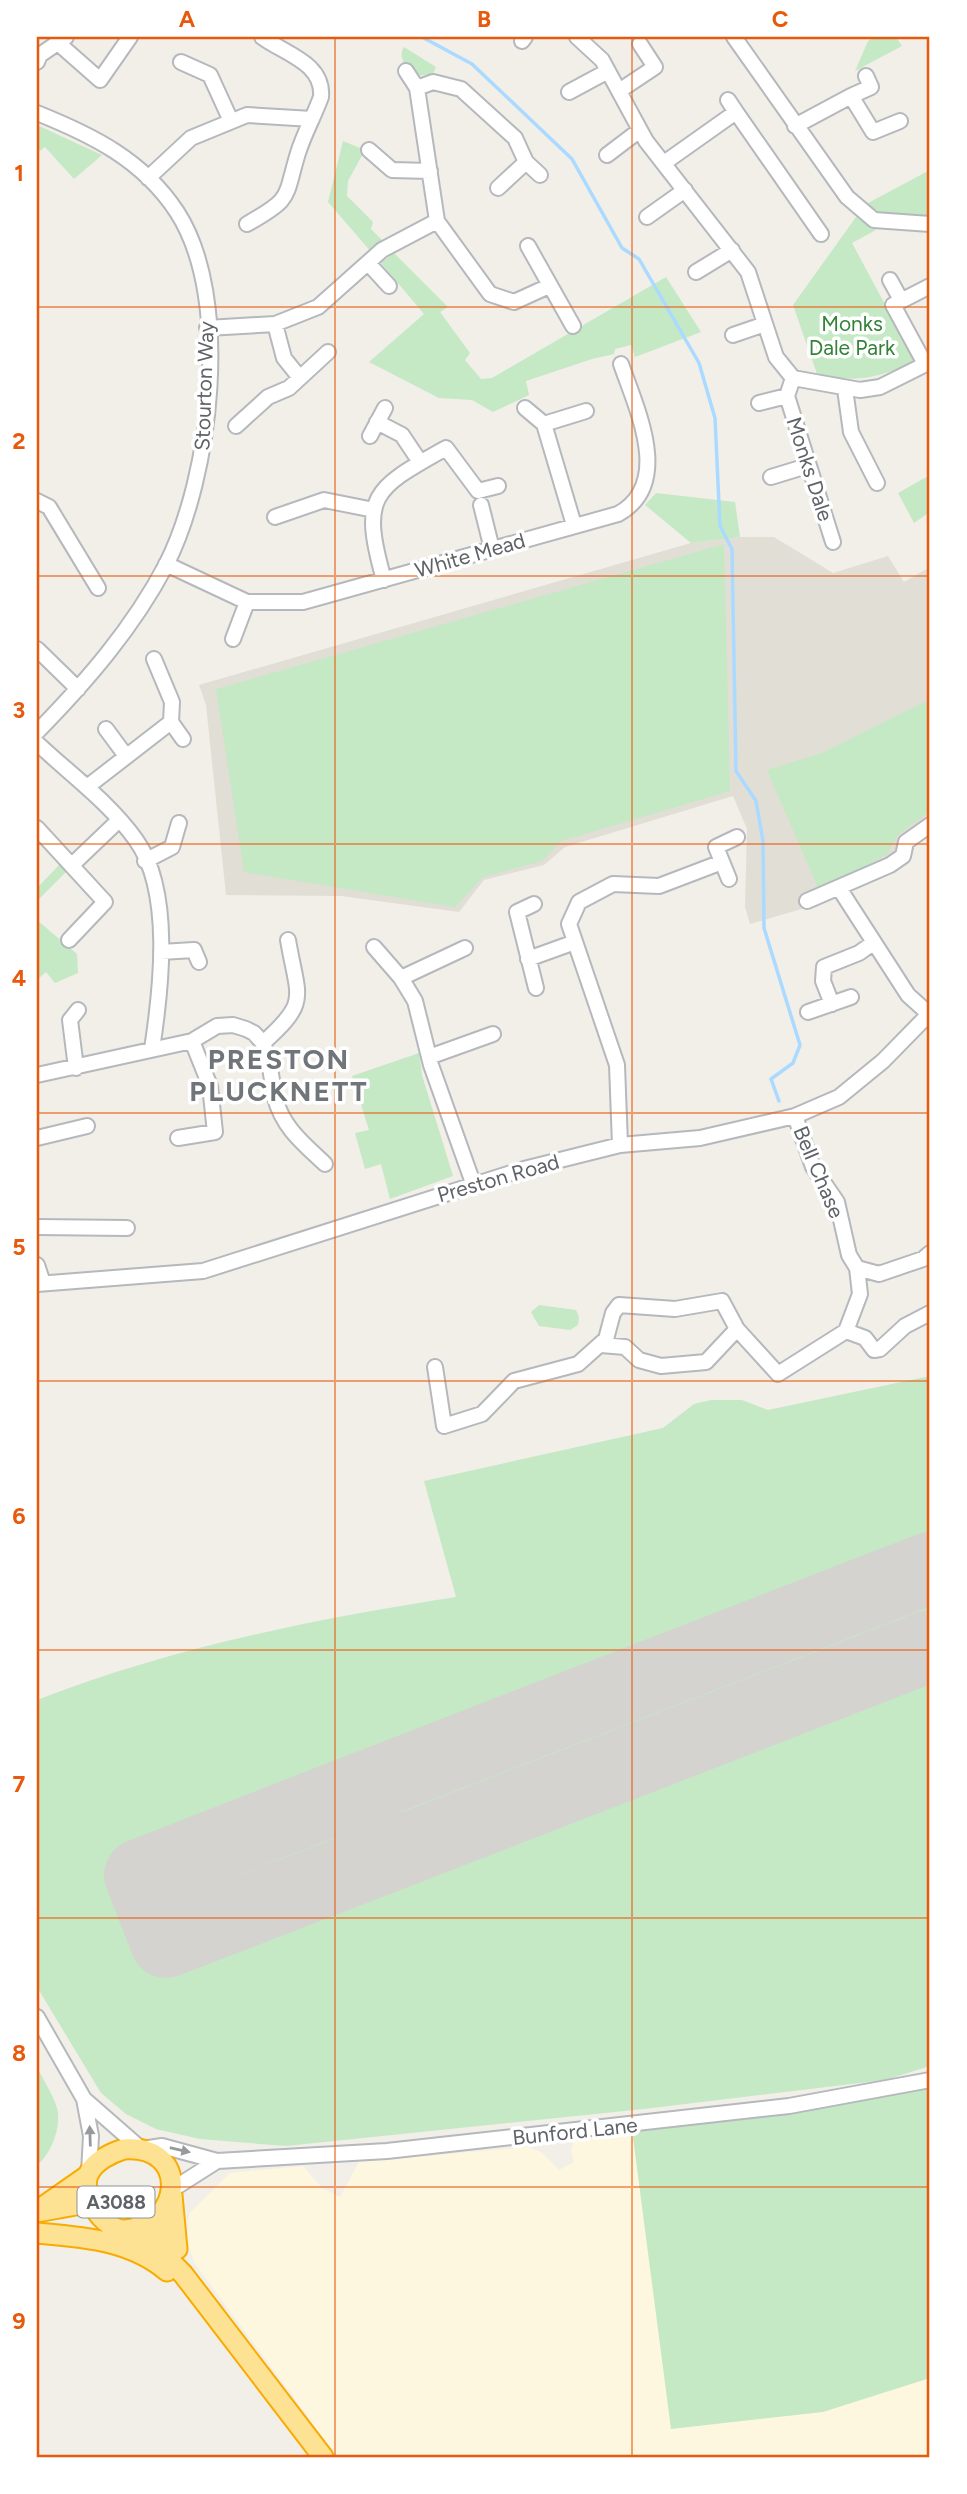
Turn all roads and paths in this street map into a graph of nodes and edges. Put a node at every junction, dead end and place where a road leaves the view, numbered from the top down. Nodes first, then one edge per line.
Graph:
1 (130, 37) edge
2 (262, 37) edge
3 (577, 37) edge
4 (734, 37) edge
5 (62, 40) edge
6 (639, 44) dead end
7 (38, 57) edge
8 (181, 62) dead end
9 (406, 71) dead end
10 (608, 71) junction
11 (869, 81) dead end
12 (417, 88) junction
13 (619, 91) junction
14 (569, 92) dead end
15 (851, 96) junction
16 (37, 113) edge
17 (312, 118) junction
18 (232, 121) junction
19 (900, 121) dead end
20 (795, 126) junction
21 (640, 130) junction
22 (369, 150) dead end
23 (607, 155) dead end
24 (526, 162) junction
25 (664, 163) junction
26 (430, 171) junction
27 (540, 176) dead end
28 (148, 177) junction
29 (498, 188) dead end
30 (685, 190) junction
31 (647, 218) dead end
32 (437, 221) junction
33 (247, 224) dead end
34 (930, 224) edge
35 (821, 234) dead end
36 (528, 246) dead end
37 (732, 250) junction
38 (368, 263) junction
39 (696, 271) dead end
40 (890, 280) dead end
41 (389, 286) dead end
42 (549, 286) junction
43 (930, 286) edge
44 (901, 300) junction
45 (275, 324) junction
46 (765, 324) junction
47 (573, 326) dead end
48 (207, 328) junction
49 (733, 335) dead end
50 (328, 352) dead end
51 (928, 363) edge
52 (621, 365) dead end
53 (300, 377) junction
54 (793, 378) junction
55 (845, 389) junction
56 (787, 396) junction
57 (759, 403) dead end
58 (385, 408) dead end
59 (525, 408) dead end
60 (586, 411) dead end
61 (377, 422) junction
62 (544, 424) junction
63 (236, 426) dead end
64 (370, 436) dead end
65 (421, 462) junction
66 (807, 466) junction
67 (771, 477) dead end
68 (877, 483) dead end
69 (498, 486) dead end
70 (480, 498) junction
71 (37, 501) edge
72 (374, 510) junction
73 (275, 517) dead end
74 (574, 525) junction
75 (833, 542) dead end
76 (492, 549) junction
77 (166, 564) junction
78 (384, 580) junction
79 (98, 588) dead end
80 (247, 602) junction
81 (233, 639) dead end
82 (37, 649) edge
83 (154, 659) dead end
84 (78, 689) junction
85 (171, 722) junction
86 (106, 729) dead end
87 (37, 732) edge
88 (183, 739) dead end
89 (37, 743) edge
90 (126, 756) junction
91 (86, 787) junction
92 (118, 821) junction
93 (179, 823) dead end
94 (930, 825) edge
95 (37, 828) edge
96 (737, 837) dead end
97 (145, 861) junction
98 (722, 862) junction
99 (74, 864) junction
100 (729, 879) dead end
101 (839, 888) junction
102 (807, 901) dead end
103 (534, 905) dead end
104 (69, 940) dead end
105 (288, 940) dead end
106 (575, 942) junction
107 (873, 943) junction
108 (374, 947) dead end
109 (465, 948) dead end
110 (161, 951) junction
111 (528, 959) junction
112 (199, 962) dead end
113 (401, 978) junction
114 (536, 988) dead end
115 (851, 997) dead end
116 (832, 1004) junction
117 (78, 1010) dead end
118 (808, 1012) dead end
119 (930, 1013) edge
120 (494, 1034) dead end
121 (192, 1041) junction
122 (263, 1043) junction
123 (152, 1049) junction
124 (429, 1058) junction
125 (76, 1068) junction
126 (37, 1075) edge
127 (795, 1116) junction
128 (79, 1132) dead end
129 (37, 1138) edge
130 (177, 1138) dead end
131 (620, 1145) junction
132 (325, 1164) dead end
133 (473, 1183) junction
134 (37, 1227) edge
135 (127, 1228) dead end
136 (928, 1260) edge
137 (37, 1265) edge
138 (857, 1268) junction
139 (879, 1275) junction
140 (40, 1284) edge
141 (859, 1294) junction
142 (930, 1312) edge
143 (737, 1329) junction
144 (846, 1331) junction
145 (601, 1345) junction
146 (435, 1367) dead end
147 (37, 2017) edge
148 (930, 2080) edge
149 (84, 2099) junction
150 (141, 2148) junction
151 (217, 2161) junction
152 (88, 2174) junction
153 (173, 2192) junction
154 (91, 2203) junction
155 (37, 2211) edge
156 (153, 2221) junction
157 (37, 2226) edge
158 (122, 2230) junction
159 (37, 2233) edge
160 (177, 2249) junction
161 (183, 2274) junction
162 (200, 2297) junction
163 (323, 2457) edge

1 - 5 street
2 - 17 street
3 - 10 street
4 - 20 street
5 - 7 street
6 - 13 street
8 - 18 street
9 - 12 street
10 - 13 street
10 - 14 street
11 - 15 street
12 - 24 street
12 - 26 street
13 - 21 street
15 - 19 street
15 - 20 street
16 - 28 street, Stourton Way
17 - 18 street
17 - 33 street
18 - 28 street
20 - 34 street
21 - 23 street
21 - 25 street
22 - 26 street
24 - 27 street
24 - 29 street
25 - 30 street
25 - 35 street
26 - 32 street
28 - 48 street, Stourton Way
30 - 31 street
30 - 37 street
32 - 38 street
32 - 42 street
36 - 42 street
37 - 39 street
37 - 46 street
38 - 41 street
38 - 45 street
40 - 44 street
42 - 47 street
43 - 44 street
44 - 51 street
45 - 48 street
45 - 53 street
46 - 49 street
46 - 54 street
48 - 77 street, Stourton Way
50 - 53 street
51 - 55 street
52 - 74 street, White Mead
53 - 63 street
54 - 55 street
54 - 56 street, Monks Dale
55 - 68 street
56 - 57 street, Monks Dale
56 - 66 street, Monks Dale
58 - 61 street
59 - 62 street
60 - 62 street
61 - 64 street
61 - 65 street
62 - 74 street
65 - 70 street
65 - 72 street
66 - 67 street
66 - 75 street, Monks Dale
69 - 70 street
70 - 76 street
71 - 79 street
72 - 73 street
72 - 78 street
74 - 76 street, White Mead
76 - 78 street, White Mead
77 - 80 street, White Mead
77 - 84 street, Stourton Way
78 - 80 street, White Mead
80 - 81 street
82 - 84 street
83 - 85 street
84 - 87 street, Stourton Way
85 - 88 street
85 - 90 street
86 - 90 street
89 - 91 street
90 - 91 street
91 - 92 street
92 - 97 street
92 - 99 street
93 - 97 street
94 - 101 street
95 - 99 street
96 - 98 street
97 - 110 street
98 - 100 street
98 - 106 street
99 - 104 street
101 - 102 street
101 - 107 street
103 - 111 street
105 - 122 street
106 - 111 street
106 - 131 street
107 - 116 street
107 - 119 street
108 - 113 street
109 - 113 street
110 - 112 street
110 - 123 street
111 - 114 street
113 - 124 street
115 - 116 street
116 - 118 street
117 - 125 street
119 - 127 street, Preston Road
120 - 124 street
121 - 122 street
121 - 123 street
121 - 130 street
122 - 132 street
123 - 125 street
124 - 133 street
125 - 126 street
127 - 131 street, Preston Road
127 - 138 street, Bell Chase
128 - 129 street
131 - 133 street, Preston Road
133 - 140 street, Preston Road
134 - 135 street
136 - 139 street
137 - 140 street
138 - 139 street
138 - 141 street, Bell Chase
139 - 141 street
141 - 144 street, Bell Chase
142 - 144 street
143 - 144 street
143 - 145 street
143 - 145 street
145 - 146 street
147 - 149 street
148 - 151 street, Bunford Lane
149 - 150 street
152 -> 149 street
150 -> 151 street, Bunford Lane
150 - 152 highway
150 - 153 highway
151 - 153 street, Bunford Lane
152 - 154 highway
152 - 155 highway, A3088
153 - 156 highway
153 - 160 highway, A3088
154 - 155 highway, A3088
154 - 156 highway, A3088
154 - 158 highway
156 - 158 highway
156 - 160 highway, A3088
157 - 158 highway, A3088
158 - 161 highway, A3088
159 - 162 highway
160 - 161 highway, A3088
161 - 162 highway, A3088
162 - 163 highway, A3088

